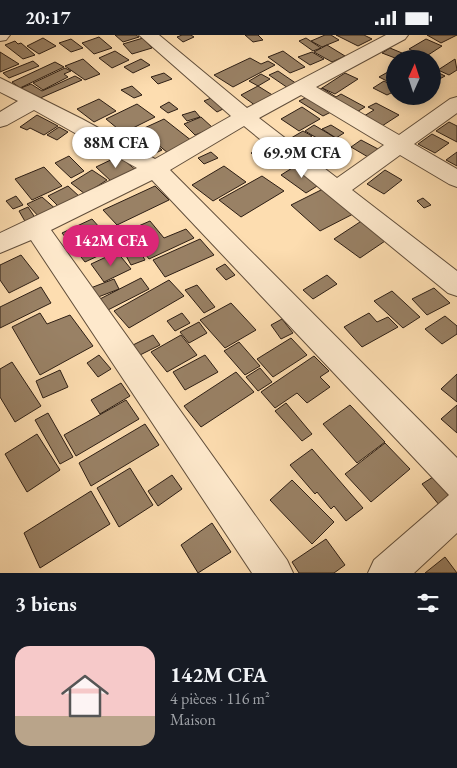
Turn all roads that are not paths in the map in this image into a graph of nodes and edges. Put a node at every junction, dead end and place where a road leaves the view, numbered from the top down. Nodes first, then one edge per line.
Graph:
1 (148, 35) edge
2 (399, 35) edge
3 (0, 84) edge
4 (302, 87) junction
5 (32, 102) junction
6 (457, 103) edge
7 (245, 117) junction
8 (0, 121) edge
9 (400, 144) junction
10 (155, 169) junction
11 (457, 179) edge
12 (337, 190) junction
13 (36, 229) junction
14 (0, 244) edge
15 (457, 287) edge
16 (457, 482) edge
17 (457, 509) edge
18 (274, 573) edge
19 (387, 573) edge

1 - 7 street
2 - 4 street
3 - 5 street
4 - 7 street
4 - 9 street
5 - 8 street
5 - 10 street
6 - 9 street
7 - 10 street
7 - 12 street
9 - 11 street
9 - 12 street
10 - 13 street
10 - 16 street
12 - 15 street
13 - 14 street
13 - 18 street
17 - 19 street

